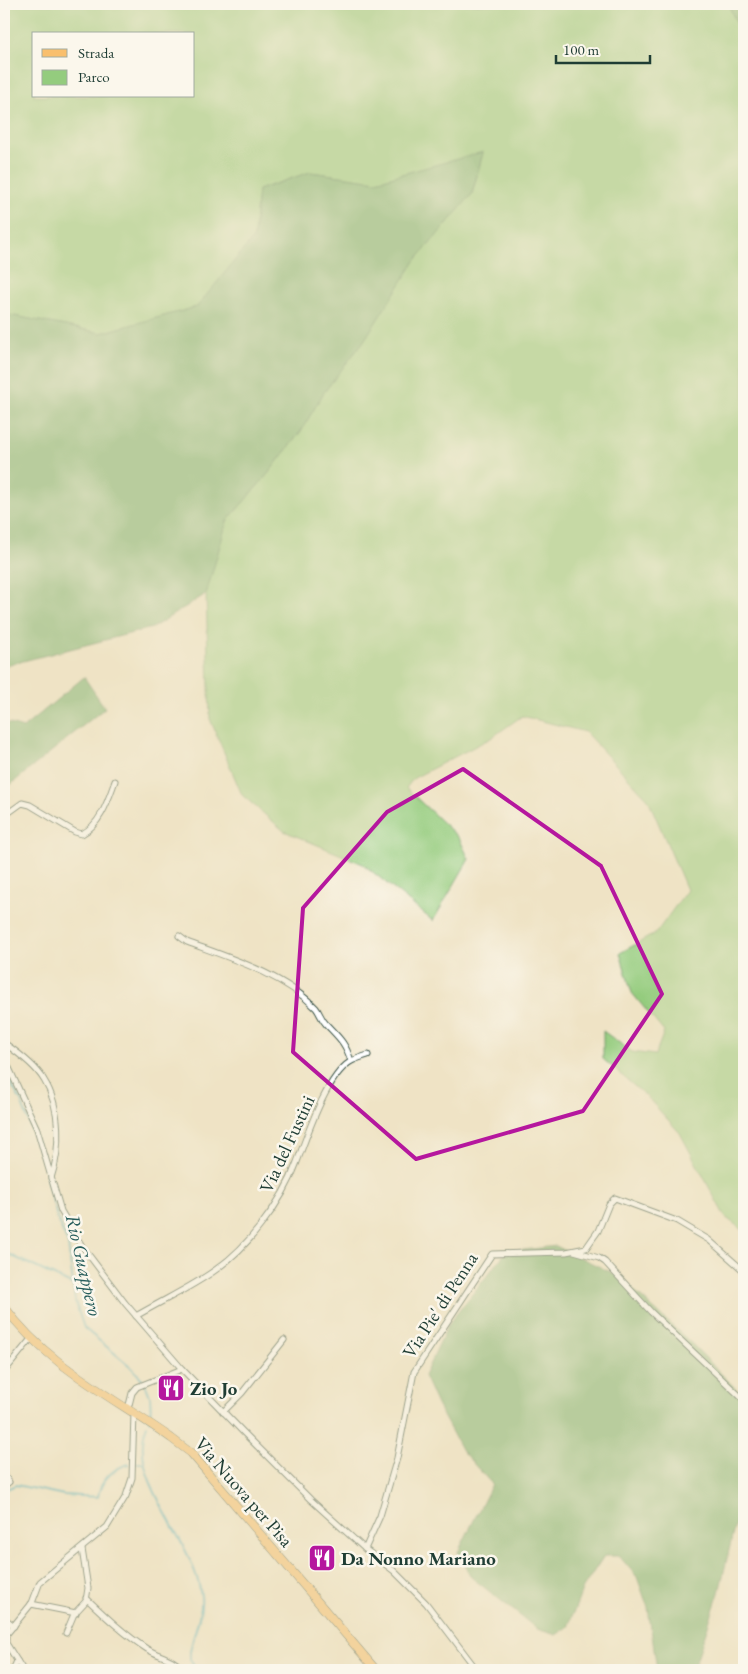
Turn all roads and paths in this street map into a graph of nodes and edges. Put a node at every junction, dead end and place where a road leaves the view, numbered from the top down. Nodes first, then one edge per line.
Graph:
1 (115, 781) dead end
2 (4, 816) edge
3 (179, 936) dead end
4 (4, 1043) edge
5 (368, 1055) dead end
6 (4, 1057) edge
7 (351, 1062) junction
8 (51, 1178) junction
9 (573, 1251) junction
10 (744, 1271) edge
11 (4, 1306) edge
12 (136, 1316) junction
13 (30, 1340) junction
14 (284, 1340) dead end
15 (182, 1369) junction
16 (4, 1372) edge
17 (744, 1400) edge
18 (134, 1412) junction
19 (223, 1412) junction
20 (4, 1475) edge
21 (4, 1486) edge
22 (82, 1548) junction
23 (364, 1549) junction
24 (86, 1598) junction
25 (31, 1604) junction
26 (76, 1612) junction
27 (4, 1618) edge
28 (14, 1626) junction
29 (66, 1633) dead end
30 (17, 1661) junction
31 (181, 1668) dead end
32 (13, 1670) edge
33 (23, 1670) edge
34 (376, 1670) edge
35 (478, 1670) edge

1 - 2 street
3 - 7 street
4 - 8 street
5 - 7 street, Via del Fustini
6 - 8 street
7 - 12 street, Via del Fustini
8 - 12 street
9 - 10 street
9 - 17 street
9 - 23 street, Via Pie' di Penna
11 - 13 main road
12 - 15 street
13 - 16 street
13 - 18 main road
14 - 19 street
15 - 18 street
15 - 19 street
18 - 22 street
18 - 34 main road, Via Nuova per Pisa
19 - 23 street
20 - 21 street
22 - 24 street
22 - 25 street
23 - 35 street
24 - 26 street
24 - 31 street
25 - 26 street
25 - 28 street
26 - 29 street
27 - 28 street
28 - 30 street
30 - 32 street
30 - 33 street

